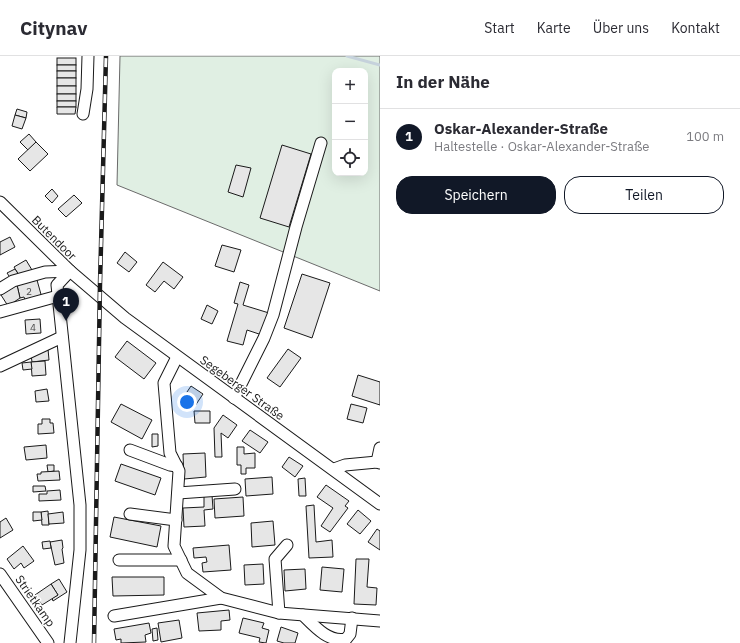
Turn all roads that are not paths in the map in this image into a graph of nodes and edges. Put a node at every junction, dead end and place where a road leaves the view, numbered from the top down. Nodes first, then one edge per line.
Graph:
1 (88, 56) edge
2 (83, 114) dead end
3 (321, 143) dead end
4 (0, 202) edge
5 (70, 271) junction
6 (0, 289) edge
7 (91, 290) joint
8 (58, 296) junction
9 (0, 312) edge
10 (62, 337) junction
11 (177, 357) junction
12 (0, 366) edge
13 (234, 398) junction
14 (380, 448) edge
15 (130, 450) dead end
16 (378, 462) edge
17 (177, 466) junction
18 (334, 469) junction
19 (235, 489) dead end
20 (178, 493) junction
21 (380, 504) edge
22 (130, 514) dead end
23 (176, 520) junction
24 (287, 545) dead end
25 (119, 560) dead end
26 (181, 560) junction
27 (0, 574) edge
28 (221, 598) junction
29 (278, 613) junction
30 (303, 615) junction
31 (114, 616) dead end
32 (352, 618) junction
33 (380, 621) edge
34 (48, 643) edge
35 (70, 643) edge

1 - 2 street
3 - 13 street
4 - 5 street, Butendoor
5 - 6 street
5 - 7 street, Butendoor
5 - 8 street
7 - 11 street, Segeberger Straße
8 - 9 street
8 - 10 street
10 - 12 street
10 - 35 street
11 - 13 street, Segeberger Straße
11 - 17 street
13 - 18 street, Segeberger Straße
14 - 16 street
15 - 17 street
16 - 18 street
17 - 20 street
18 - 21 street, Segeberger Straße
19 - 20 street
20 - 23 street
22 - 23 street
23 - 26 street
24 - 29 street
25 - 26 street
26 - 28 street
27 - 34 street, Strietkamp
28 - 29 street
28 - 31 street
29 - 30 street
30 - 32 street
30 - 32 street
32 - 33 street

